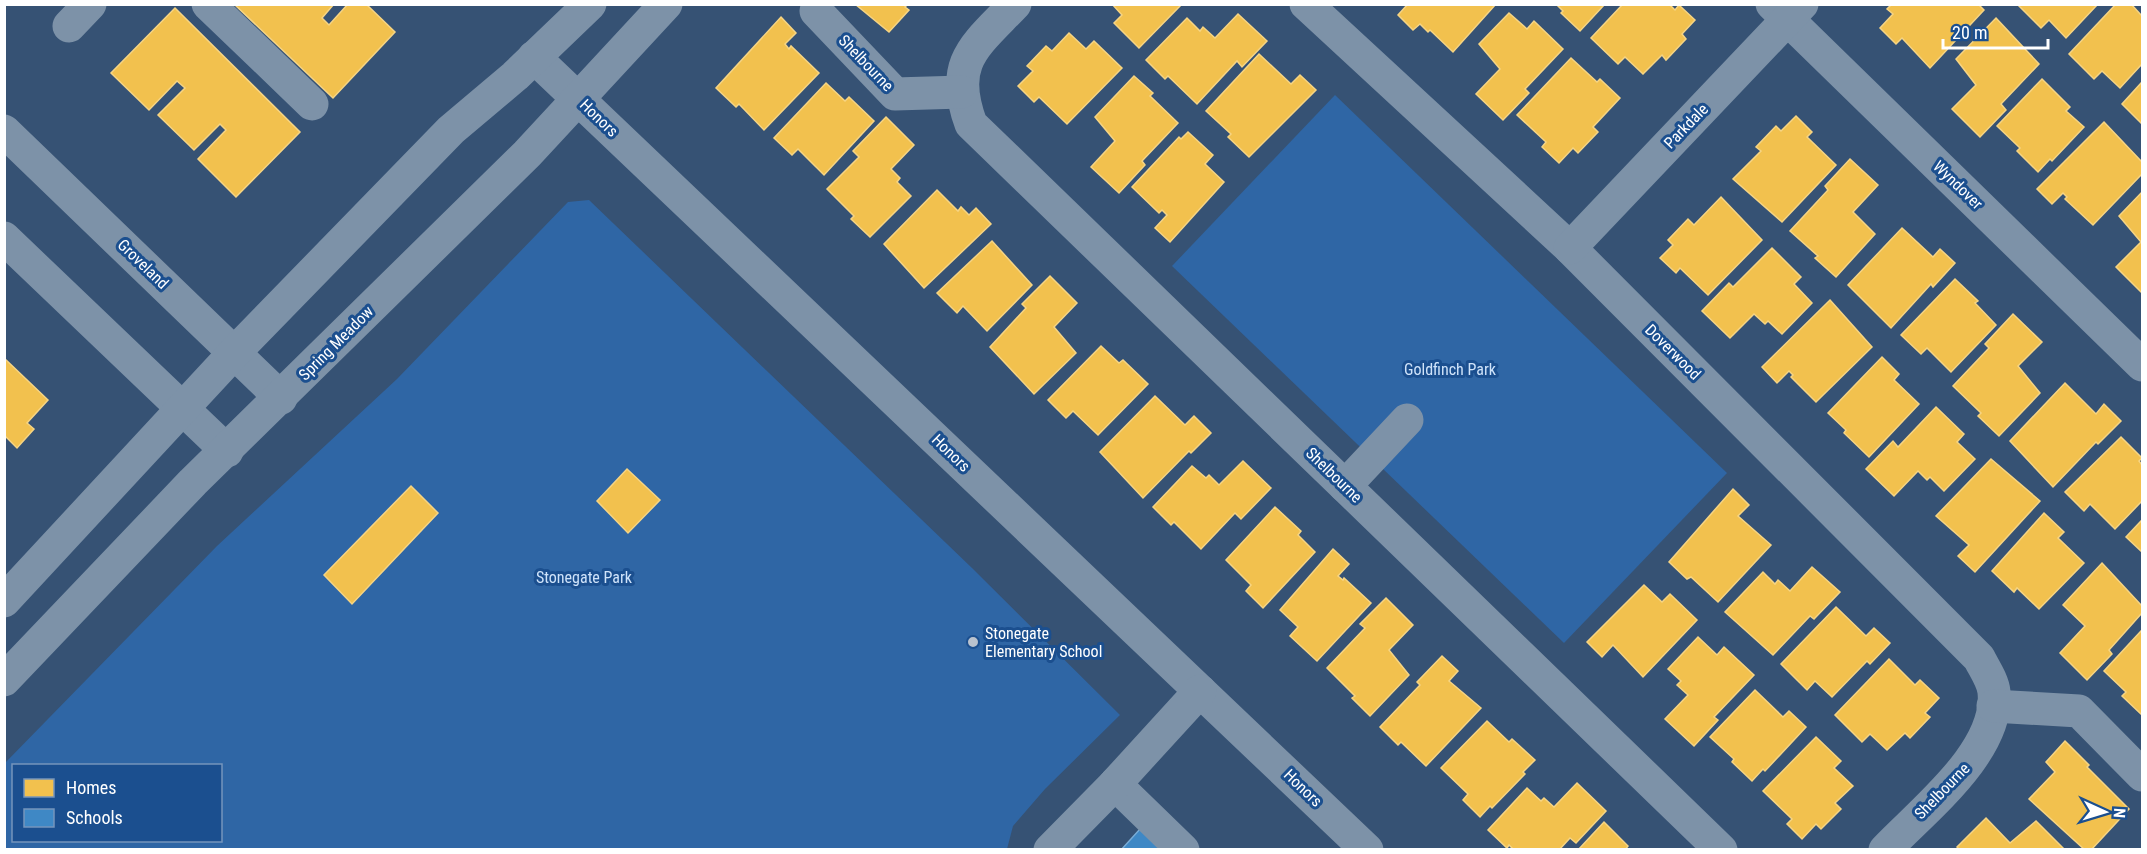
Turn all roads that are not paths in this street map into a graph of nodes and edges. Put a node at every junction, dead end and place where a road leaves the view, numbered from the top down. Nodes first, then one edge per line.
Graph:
1 (208, 4) edge
2 (590, 4) edge
3 (666, 4) edge
4 (1015, 4) edge
5 (1306, 4) edge
6 (1787, 9) edge
7 (816, 11) dead end
8 (534, 57) junction
9 (963, 84) junction
10 (578, 98) junction
11 (312, 104) dead end
12 (4, 130) edge
13 (4, 237) edge
14 (1570, 248) junction
15 (234, 353) junction
16 (2142, 365) edge
17 (281, 398) junction
18 (184, 410) junction
19 (1407, 420) dead end
20 (227, 451) junction
21 (1345, 486) junction
22 (4, 601) edge
23 (4, 680) edge
24 (1200, 691) junction
25 (1992, 717) junction
26 (2142, 775) edge
27 (1115, 784) junction
28 (1050, 849) edge
29 (1183, 849) edge
30 (1367, 849) edge
31 (1721, 849) edge
32 (1885, 849) edge

1 - 11 street
2 - 8 street
3 - 10 street, Spring Meadow
4 - 9 street
5 - 14 street, Doverwood
6 - 14 street, Parkdale
6 - 16 street, Wyndover
7 - 9 street, Shelbourne
8 - 10 street, Honors
8 - 15 street
9 - 21 street, Shelbourne
10 - 17 street, Spring Meadow
10 - 24 street, Honors
12 - 15 street, Groveland
13 - 18 street
14 - 25 street, Doverwood
15 - 17 street, Groveland
15 - 18 street
17 - 20 street, Spring Meadow
18 - 20 street
18 - 22 street
19 - 21 street
20 - 23 street, Spring Meadow
21 - 31 street, Shelbourne
24 - 27 street
24 - 30 street, Honors
25 - 26 street
25 - 32 street, Shelbourne
27 - 28 street
27 - 29 street

